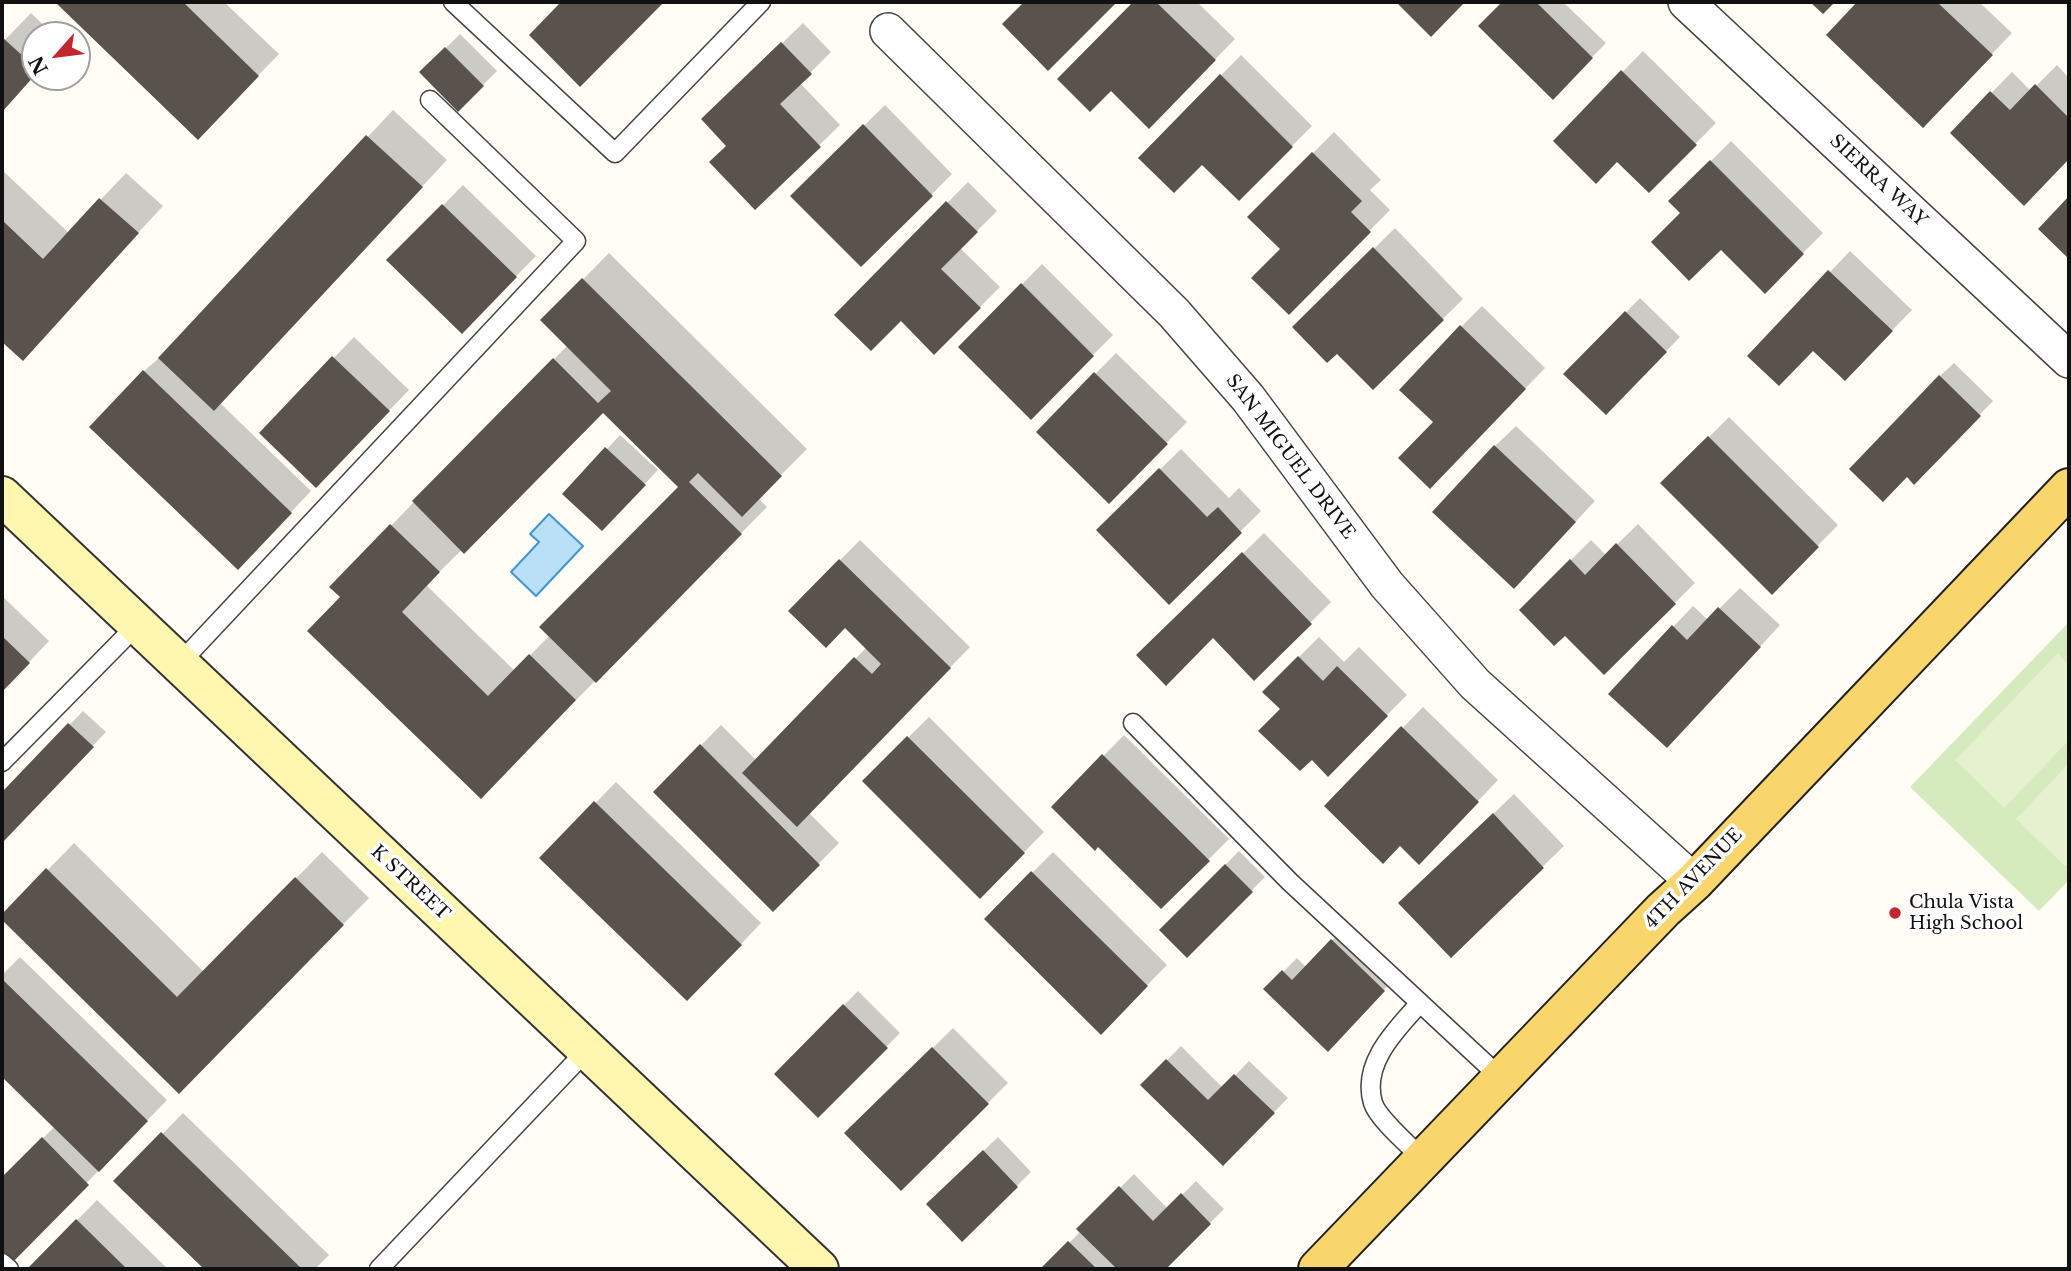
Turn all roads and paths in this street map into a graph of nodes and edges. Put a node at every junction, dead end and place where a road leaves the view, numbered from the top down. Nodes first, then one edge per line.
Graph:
1 (453, 2) edge
2 (761, 2) edge
3 (1686, 2) edge
4 (888, 31) dead end
5 (430, 100) dead end
6 (2069, 360) edge
7 (2069, 488) edge
8 (2, 496) edge
9 (137, 625) junction
10 (179, 664) junction
11 (1133, 723) dead end
12 (2, 762) edge
13 (1694, 882) junction
14 (1420, 1003) junction
15 (587, 1050) junction
16 (1502, 1079) junction
17 (1424, 1160) junction
18 (2, 1263) edge
19 (9, 1269) edge
20 (379, 1269) edge
21 (819, 1269) edge
22 (1318, 1269) edge

1 - 2 lane
3 - 6 street, SIERRA WAY
4 - 13 street, SAN MIGUEL DRIVE
5 - 10 lane
7 - 13 main road, 4TH AVENUE
8 - 9 street, K STREET
9 - 10 street, K STREET
9 - 12 lane
10 - 15 street, K STREET
11 - 14 lane
13 - 16 main road, 4TH AVENUE
14 - 16 lane
14 - 17 lane
15 - 20 lane
15 - 21 street, K STREET
16 - 17 main road, 4TH AVENUE
17 - 22 main road, 4TH AVENUE
18 - 19 lane

